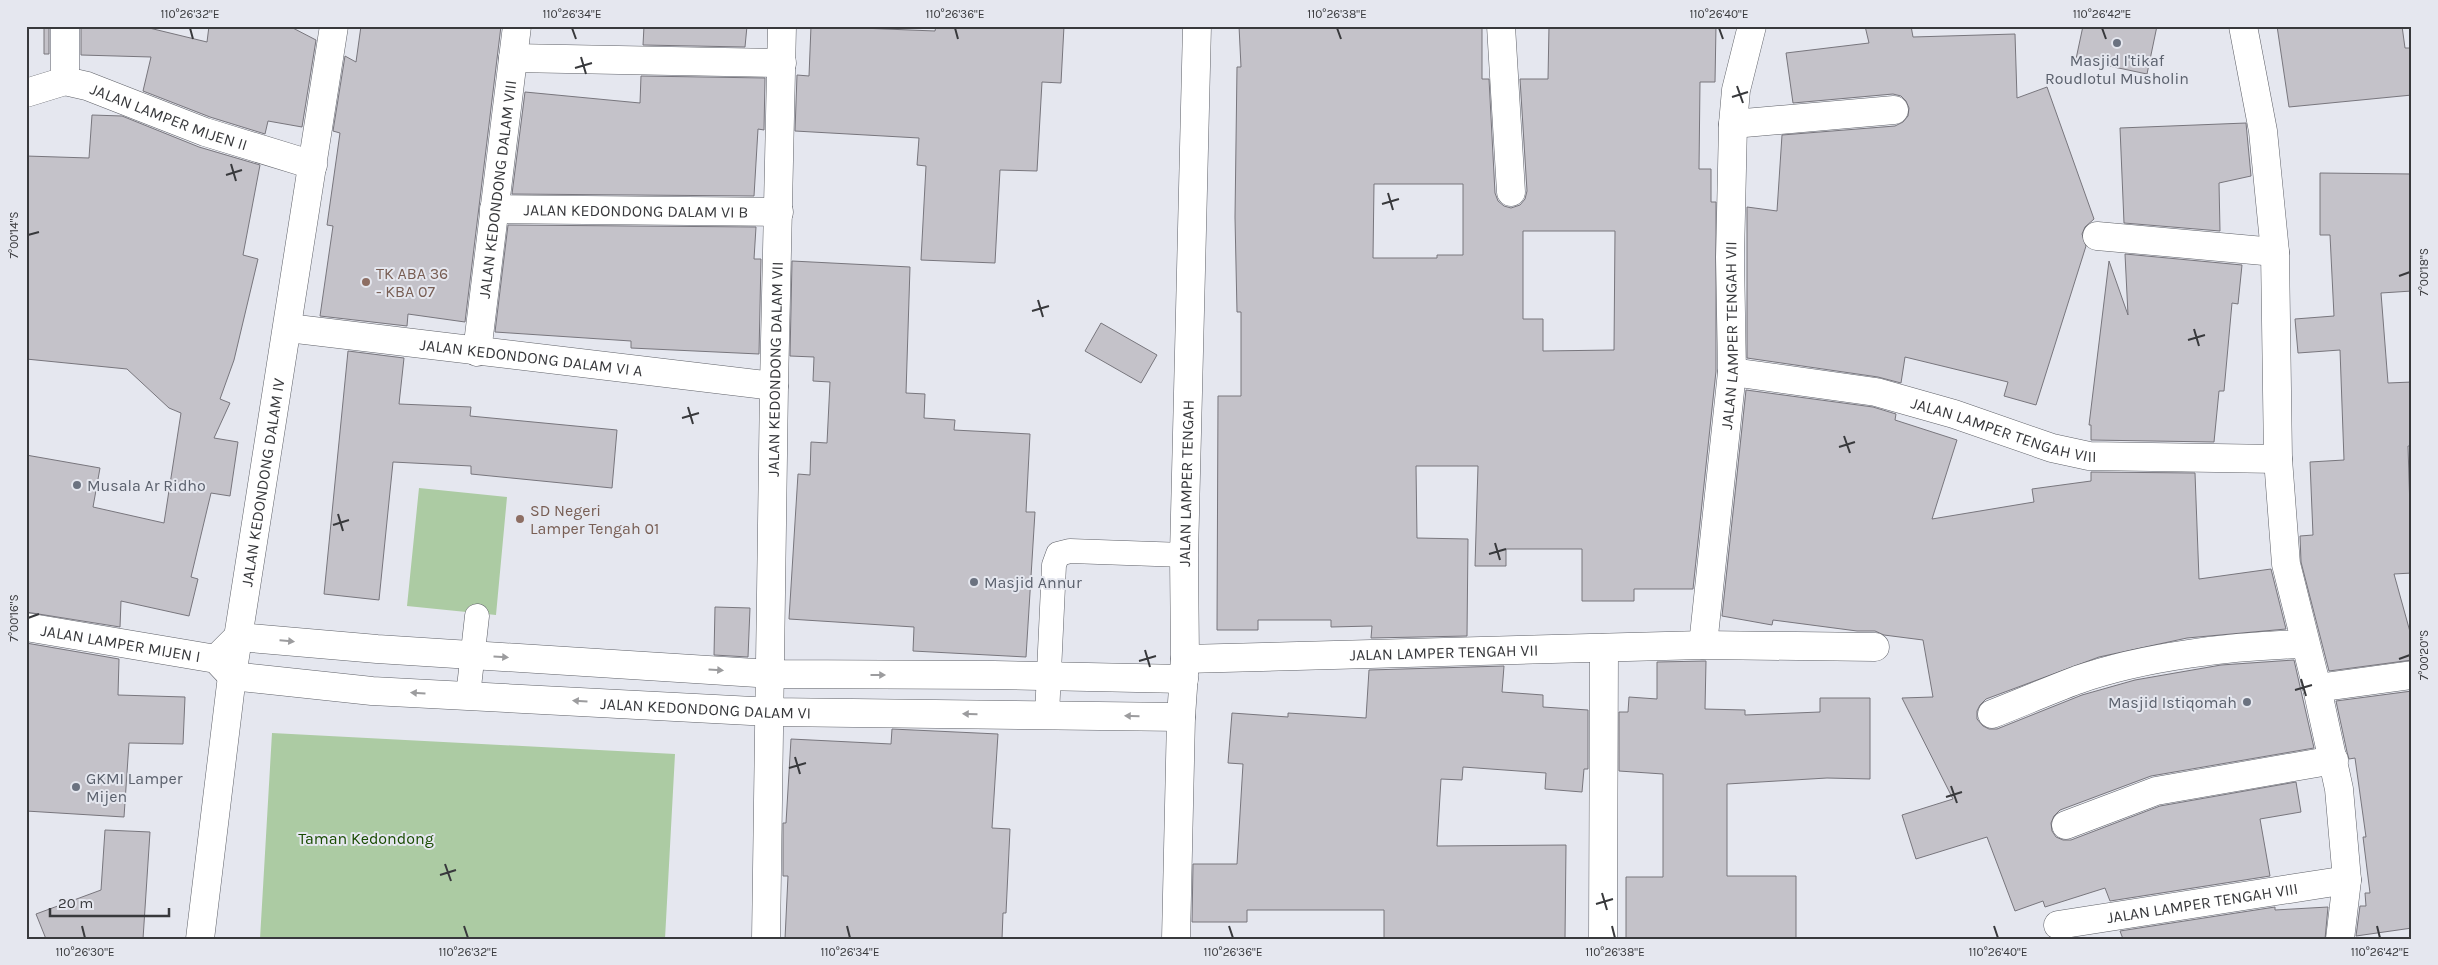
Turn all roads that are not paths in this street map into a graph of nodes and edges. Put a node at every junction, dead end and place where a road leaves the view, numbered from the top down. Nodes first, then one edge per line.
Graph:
1 (65, 26) edge
2 (334, 26) edge
3 (517, 26) edge
4 (782, 26) edge
5 (1196, 26) edge
6 (1501, 26) edge
7 (1752, 26) edge
8 (2243, 26) edge
9 (513, 58) junction
10 (782, 63) junction
11 (65, 81) junction
12 (26, 92) edge
13 (1894, 110) dead end
14 (1733, 124) junction
15 (313, 165) junction
16 (1511, 192) dead end
17 (494, 209) junction
18 (779, 212) junction
19 (2097, 236) dead end
20 (2275, 252) junction
21 (288, 328) junction
22 (477, 352) junction
23 (1732, 372) junction
24 (774, 386) junction
25 (2278, 459) junction
26 (1184, 555) junction
27 (477, 616) dead end
28 (26, 627) edge
29 (238, 638) junction
30 (2305, 644) junction
31 (1703, 645) junction
32 (1876, 647) dead end
33 (1604, 648) junction
34 (377, 649) junction
35 (472, 656) junction
36 (224, 668) junction
37 (683, 668) junction
38 (1185, 669) junction
39 (771, 674) junction
40 (2412, 675) edge
41 (1048, 676) junction
42 (2317, 688) junction
43 (372, 691) junction
44 (468, 696) junction
45 (680, 708) junction
46 (771, 712) junction
47 (1992, 714) dead end
48 (1047, 715) junction
49 (1181, 717) junction
50 (2334, 760) junction
51 (2066, 825) dead end
52 (2348, 880) junction
53 (2058, 925) dead end
54 (200, 939) edge
55 (766, 939) edge
56 (1176, 939) edge
57 (1603, 939) edge
58 (2340, 939) edge

1 - 11 street
2 - 15 street, JALAN KEDONDONG DALAM IV
3 - 9 street, JALAN KEDONDONG DALAM VIII
4 - 10 street, JALAN KEDONDONG DALAM VII
5 - 26 street, JALAN LAMPER TENGAH
6 - 16 street
7 - 14 street, JALAN LAMPER TENGAH VII
8 - 20 street
9 - 10 street
9 - 17 street, JALAN KEDONDONG DALAM VIII
10 - 18 street, JALAN KEDONDONG DALAM VII
11 - 12 street, JALAN LAMPER MIJEN II
11 - 15 street, JALAN LAMPER MIJEN II
13 - 14 street
14 - 23 street, JALAN LAMPER TENGAH VII
15 - 21 street, JALAN KEDONDONG DALAM IV
17 - 18 street, JALAN KEDONDONG DALAM VI B
17 - 22 street, JALAN KEDONDONG DALAM VIII
18 - 24 street, JALAN KEDONDONG DALAM VII
19 - 20 street
20 - 25 street
21 - 22 street, JALAN KEDONDONG DALAM VI A
21 - 29 street, JALAN KEDONDONG DALAM IV
22 - 24 street, JALAN KEDONDONG DALAM VI A
23 - 25 street, JALAN LAMPER TENGAH VIII
23 - 31 street, JALAN LAMPER TENGAH VII
24 - 39 street, JALAN KEDONDONG DALAM VII
25 - 30 street
26 - 38 street, JALAN LAMPER TENGAH
26 - 41 lane
27 - 35 lane
28 - 36 street, JALAN LAMPER MIJEN I
29 -> 34 street
29 - 36 street, JALAN KEDONDONG DALAM IV
30 - 42 street
30 - 47 street
31 - 32 street, JALAN LAMPER TENGAH VII
31 - 33 street, JALAN LAMPER TENGAH VII
33 - 38 street, JALAN LAMPER TENGAH VII
33 - 57 street
34 - 35 street
34 - 43 street
35 -> 37 street
35 - 44 lane
36 - 43 street, JALAN KEDONDONG DALAM VI
36 - 54 street, JALAN KEDONDONG DALAM IV
37 -> 39 street
37 - 45 street
38 - 41 street
38 - 49 street, JALAN LAMPER TENGAH
39 -> 41 street
39 - 46 street, JALAN KEDONDONG DALAM VII
40 - 42 street
41 - 48 lane
42 - 50 street
44 -> 43 street, JALAN KEDONDONG DALAM VI
45 -> 44 street, JALAN KEDONDONG DALAM VI
45 - 46 street, JALAN KEDONDONG DALAM VI
48 -> 46 street, JALAN KEDONDONG DALAM VI
46 - 55 street
49 -> 48 street, JALAN KEDONDONG DALAM VI
49 - 56 street, JALAN LAMPER TENGAH
50 - 51 street
50 - 52 street
52 - 53 street, JALAN LAMPER TENGAH VIII
52 - 58 street

